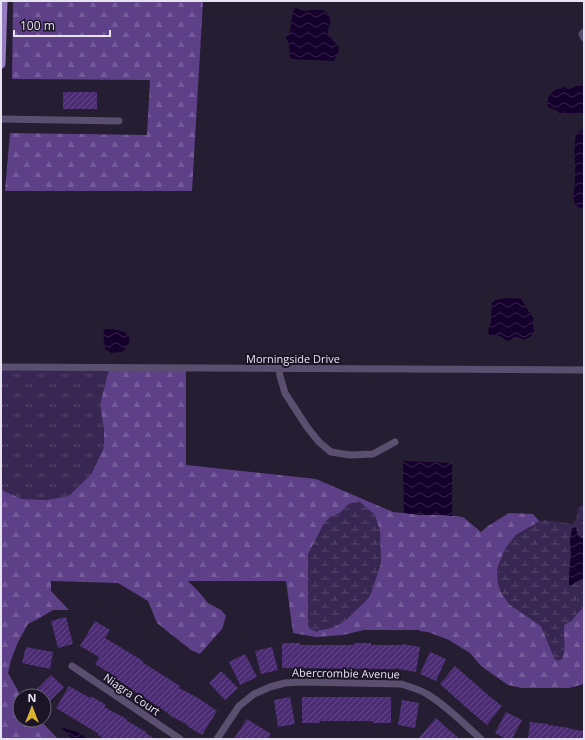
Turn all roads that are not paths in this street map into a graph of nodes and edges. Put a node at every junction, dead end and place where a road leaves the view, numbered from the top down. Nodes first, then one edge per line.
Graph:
1 (3, 1) edge
2 (584, 32) edge
3 (584, 38) edge
4 (1, 42) edge
5 (1, 64) edge
6 (1, 119) edge
7 (119, 121) dead end
8 (1, 367) edge
9 (279, 369) junction
10 (584, 370) edge
11 (395, 442) dead end
12 (72, 666) dead end
13 (180, 739) edge
14 (217, 739) edge
15 (481, 739) edge

1 - 4 main road
2 - 3 street
4 - 5 main road
6 - 7 street
8 - 9 street, Morningside Drive
9 - 10 street, Morningside Drive
9 - 11 street
12 - 13 street, Niagra Court
14 - 15 street, Abercrombie Avenue

